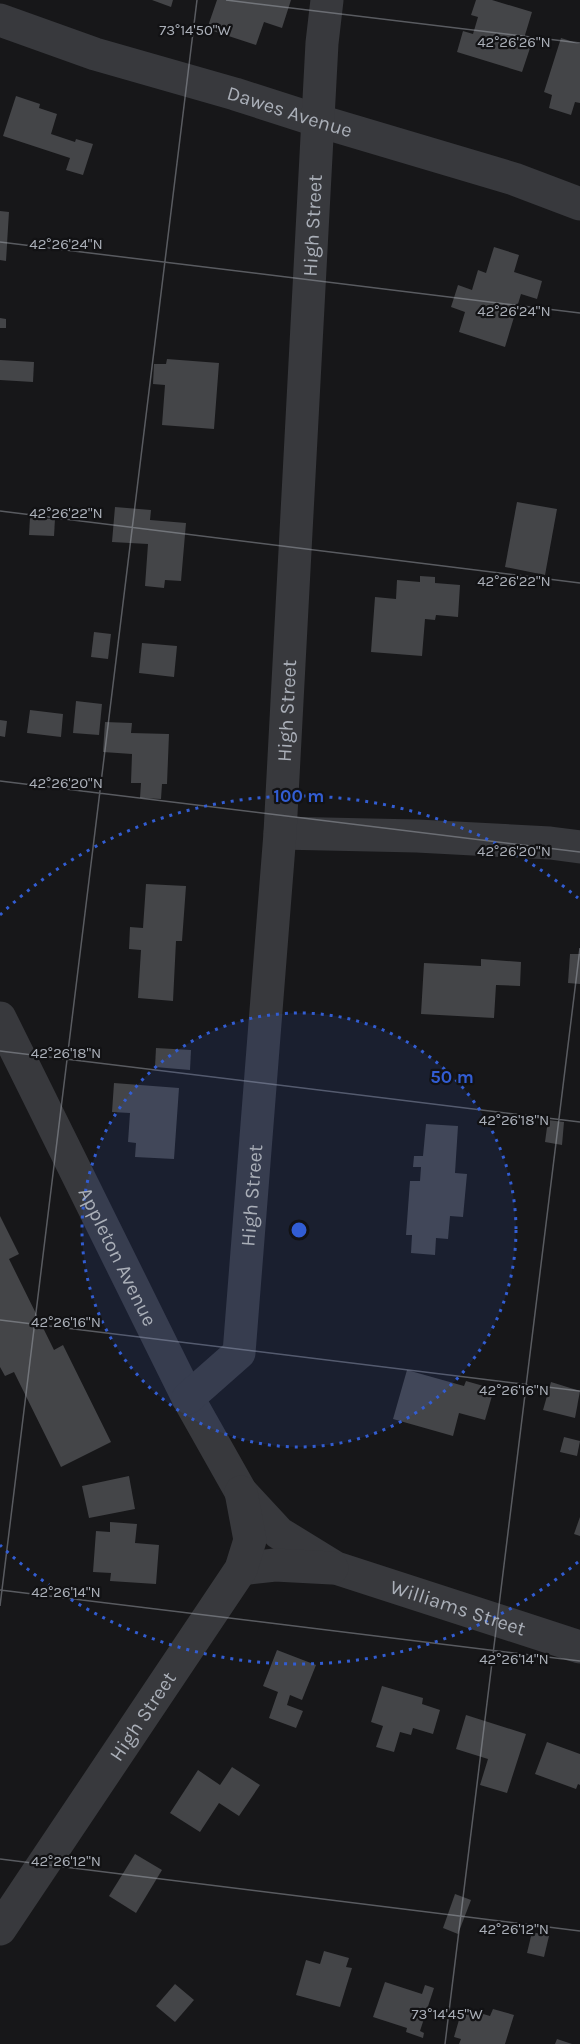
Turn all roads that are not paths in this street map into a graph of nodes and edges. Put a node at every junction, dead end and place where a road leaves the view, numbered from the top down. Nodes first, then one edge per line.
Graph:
1 (327, 0) edge
2 (0, 20) edge
3 (319, 121) junction
4 (580, 204) edge
5 (280, 833) junction
6 (580, 847) edge
7 (0, 1018) edge
8 (188, 1398) junction
9 (241, 1492) junction
10 (336, 1568) junction
11 (241, 1569) junction
12 (580, 1647) edge
13 (0, 1929) edge

1 - 3 street, High Street
2 - 3 street, Dawes Avenue
3 - 4 street, Dawes Avenue
3 - 5 street, High Street
5 - 6 street
5 - 8 street, High Street
7 - 8 street, Appleton Avenue
8 - 9 street, Appleton Avenue
9 - 10 street, Williams Street
9 - 11 street, High Street
10 - 11 street, Williams Street
10 - 12 street, Williams Street
11 - 13 street, High Street

